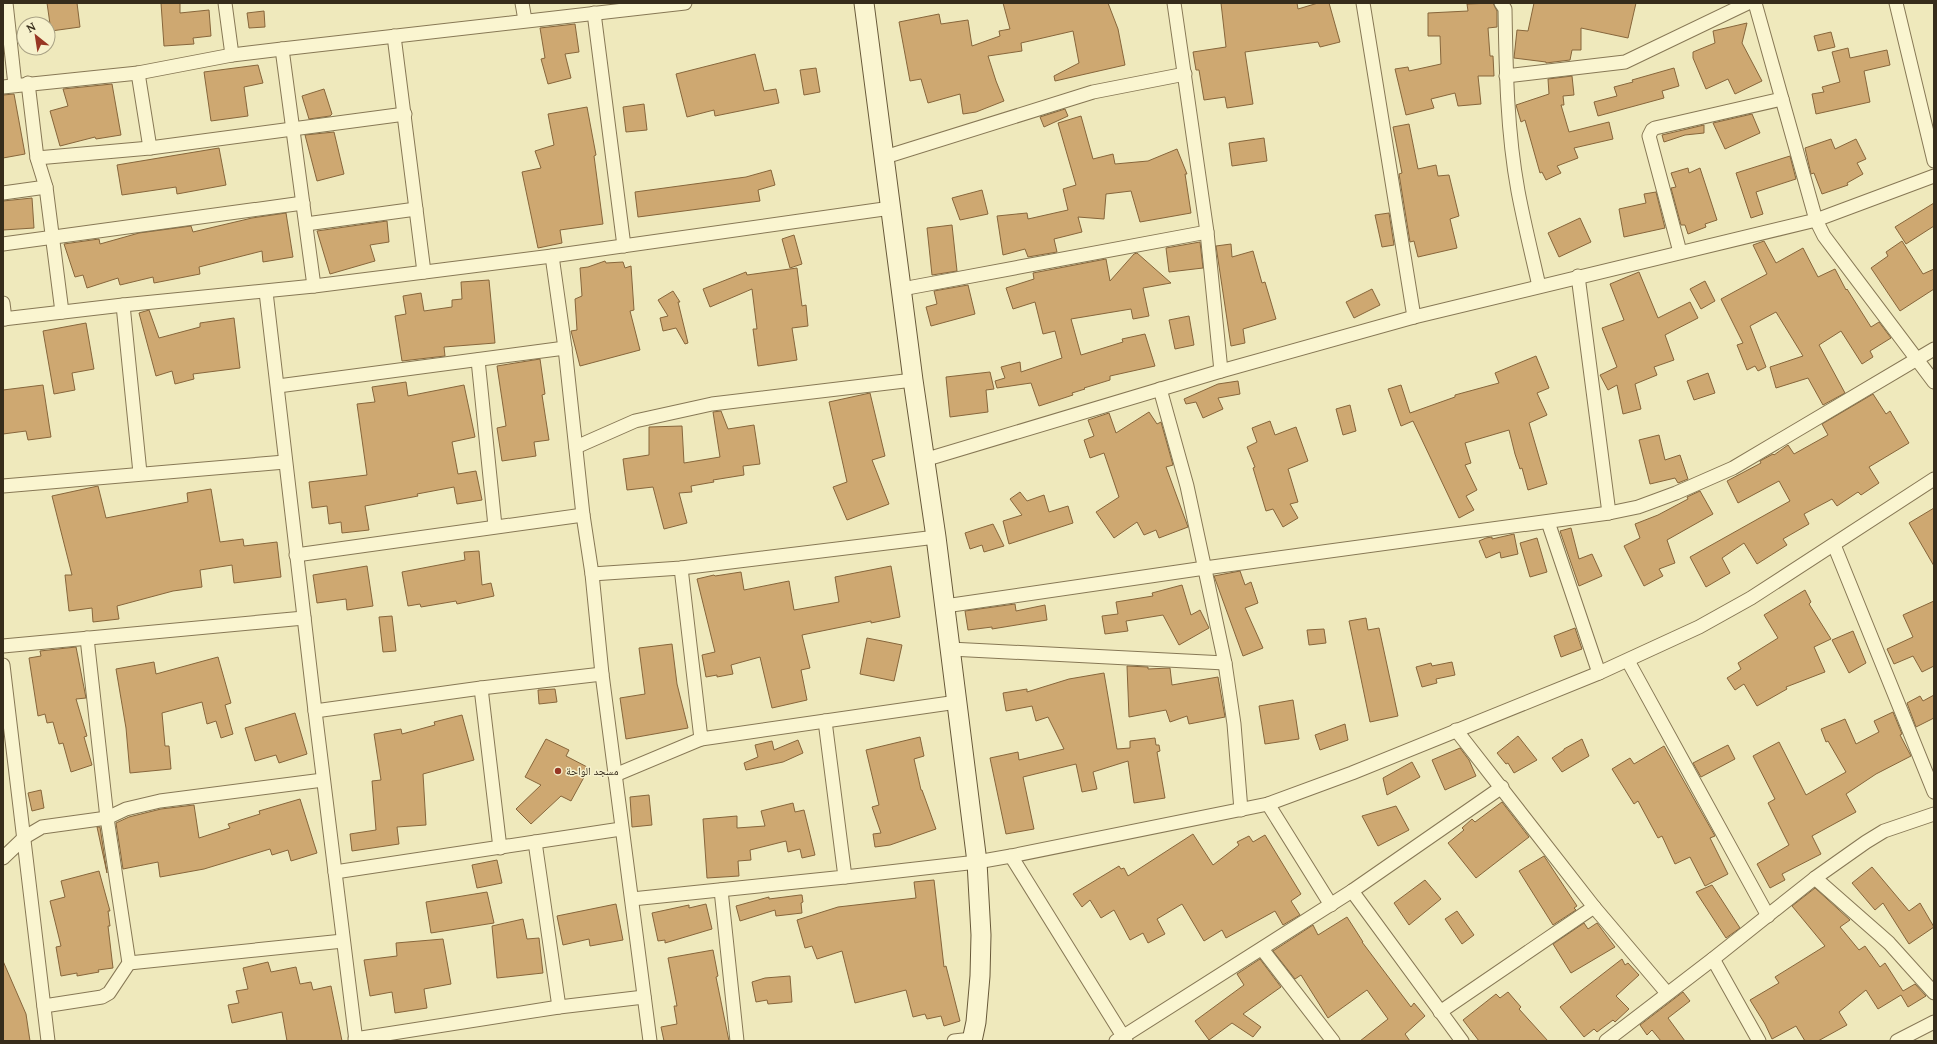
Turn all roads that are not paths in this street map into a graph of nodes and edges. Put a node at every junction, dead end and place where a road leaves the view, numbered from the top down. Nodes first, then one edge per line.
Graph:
1 (6, 3) edge
2 (225, 3) edge
3 (522, 3) edge
4 (685, 3) edge
5 (864, 3) edge
6 (1174, 3) edge
7 (1363, 3) edge
8 (1501, 3) edge
9 (1748, 3) edge
10 (1755, 3) edge
11 (1896, 3) edge
12 (657, 4) edge
13 (594, 13) junction
14 (525, 20) junction
15 (394, 36) junction
16 (282, 49) junction
17 (232, 56) junction
18 (138, 73) junction
19 (1185, 74) junction
20 (1506, 76) junction
21 (28, 83) junction
22 (9, 86) edge
23 (1782, 99) junction
24 (405, 114) junction
25 (294, 129) junction
26 (150, 148) junction
27 (885, 157) junction
28 (37, 158) junction
29 (1934, 161) edge
30 (1934, 176) edge
31 (46, 187) junction
32 (3, 192) edge
33 (304, 203) junction
34 (891, 208) junction
35 (416, 209) junction
36 (1816, 220) junction
37 (306, 224) junction
38 (1207, 232) junction
39 (52, 238) junction
40 (3, 244) edge
41 (624, 246) junction
42 (1680, 252) junction
43 (552, 256) junction
44 (424, 272) junction
45 (1578, 276) junction
46 (314, 286) junction
47 (1539, 286) junction
48 (902, 288) junction
49 (266, 292) junction
50 (3, 303) edge
51 (123, 305) junction
52 (62, 312) junction
53 (1414, 317) junction
54 (4, 319) edge
55 (565, 348) junction
56 (1934, 349) edge
57 (478, 360) junction
58 (1917, 360) junction
59 (1221, 371) junction
60 (913, 380) junction
61 (1934, 382) edge
62 (278, 386) junction
63 (1160, 389) junction
64 (576, 447) junction
65 (924, 460) junction
66 (285, 462) junction
67 (140, 473) junction
68 (1934, 479) edge
69 (3, 486) edge
70 (1609, 513) junction
71 (583, 515) junction
72 (1548, 522) junction
73 (496, 526) junction
74 (936, 537) junction
75 (1834, 545) junction
76 (296, 555) junction
77 (681, 568) junction
78 (1205, 568) junction
79 (592, 574) junction
80 (945, 606) junction
81 (304, 618) junction
82 (87, 638) junction
83 (3, 646) edge
84 (950, 649) junction
85 (1628, 661) junction
86 (1225, 663) junction
87 (3, 665) edge
88 (1599, 673) junction
89 (602, 674) junction
90 (481, 688) junction
91 (957, 702) junction
92 (315, 711) junction
93 (825, 721) junction
94 (1456, 730) junction
95 (701, 739) junction
96 (9, 763) edge
97 (615, 775) junction
98 (323, 780) junction
99 (1502, 787) junction
100 (1934, 792) edge
101 (1268, 804) junction
102 (1241, 810) junction
103 (1934, 814) edge
104 (107, 818) junction
105 (621, 829) junction
106 (24, 837) junction
107 (535, 842) junction
108 (500, 848) junction
109 (1011, 856) junction
110 (3, 858) edge
111 (977, 862) junction
112 (335, 872) junction
113 (845, 876) junction
114 (1815, 878) junction
115 (721, 890) junction
116 (1352, 891) junction
117 (632, 898) junction
118 (1331, 905) junction
119 (1594, 907) junction
120 (1768, 916) junction
121 (343, 941) junction
122 (1262, 949) junction
123 (1713, 960) junction
124 (129, 963) junction
125 (1667, 993) junction
126 (1934, 993) edge
127 (644, 997) junction
128 (44, 1006) junction
129 (559, 1007) junction
130 (1440, 1012) junction
131 (1934, 1022) edge
132 (356, 1040) edge
133 (966, 1040) edge
134 (1121, 1040) edge
135 (48, 1041) edge
136 (650, 1041) edge
137 (737, 1041) edge
138 (1333, 1041) edge
139 (1462, 1041) edge
140 (1606, 1041) edge
141 (1759, 1041) edge
142 (1897, 1041) edge

1 - 22 street
2 - 17 street
3 - 14 street
4 - 12 street
5 - 27 street
6 - 19 street
7 - 53 street
8 - 20 street
9 - 20 street
10 - 23 street
11 - 29 street
12 - 13 street
13 - 14 street
13 - 41 street
14 - 15 street
15 - 16 street
15 - 24 street
16 - 17 street
16 - 25 street
17 - 18 street
18 - 21 street
18 - 26 street
19 - 27 street
19 - 38 street
20 - 47 street
21 - 22 street
21 - 28 street
23 - 36 street
23 - 42 street
24 - 25 street
24 - 35 street
25 - 26 street
25 - 33 street
26 - 28 street
27 - 34 street
28 - 31 street
30 - 36 street
31 - 32 street
31 - 39 street
33 - 37 street
33 - 39 street
34 - 41 street
34 - 48 street
35 - 37 street
35 - 44 street
36 - 42 street
36 - 58 street
37 - 46 street
38 - 48 street
38 - 59 street
39 - 40 street
39 - 52 street
41 - 43 street
42 - 45 street
43 - 44 street
43 - 55 street
44 - 46 street
45 - 47 street
45 - 70 street
46 - 49 street
47 - 53 street
48 - 60 street
49 - 51 street
49 - 62 street
50 - 54 street
51 - 52 street
51 - 67 street
52 - 54 street
53 - 59 street
55 - 57 street
55 - 64 street
56 - 58 street
57 - 62 street
57 - 73 street
58 - 61 street
58 - 70 street
59 - 63 street
60 - 64 street
60 - 65 street
62 - 66 street
63 - 65 street
63 - 78 street
64 - 71 street
65 - 74 street
66 - 67 street
66 - 76 street
67 - 69 street
68 - 75 street
70 - 72 street
71 - 73 street
71 - 79 street
72 - 78 street
72 - 88 street
73 - 76 street
74 - 77 street
74 - 80 street
75 - 85 street
75 - 100 street
76 - 81 street
77 - 79 street
77 - 95 street
78 - 80 street
78 - 86 street
79 - 89 street
80 - 84 street
81 - 82 street
81 - 92 street
82 - 83 street
82 - 104 street
84 - 86 street
84 - 91 street
85 - 88 street
85 - 120 street
86 - 102 street
87 - 96 street
88 - 94 street
89 - 90 street
89 - 97 street
90 - 92 street
90 - 108 street
91 - 93 street
91 - 111 street
92 - 98 street
93 - 95 street
93 - 113 street
94 - 99 street
94 - 101 street
95 - 97 street
96 - 106 street
97 - 105 street
98 - 104 street
98 - 112 street
99 - 116 street
99 - 119 street
101 - 102 street
101 - 118 street
102 - 109 street
103 - 114 street
104 - 106 street
104 - 124 street
105 - 107 street
105 - 117 street
106 - 110 street
106 - 128 street
107 - 108 street
107 - 129 street
108 - 112 street
109 - 111 street
109 - 134 street
111 - 113 street
111 - 133 street
112 - 121 street
113 - 115 street
114 - 120 street
114 - 126 street
115 - 117 street
115 - 137 street
116 - 118 street
116 - 130 street
117 - 127 street
118 - 122 street
119 - 125 street
119 - 130 street
120 - 123 street
121 - 124 street
121 - 132 street
122 - 134 street
122 - 138 street
123 - 125 street
123 - 141 street
124 - 128 street
125 - 140 street
127 - 129 street
127 - 136 street
128 - 135 street
129 - 132 street
130 - 139 street
131 - 142 street

